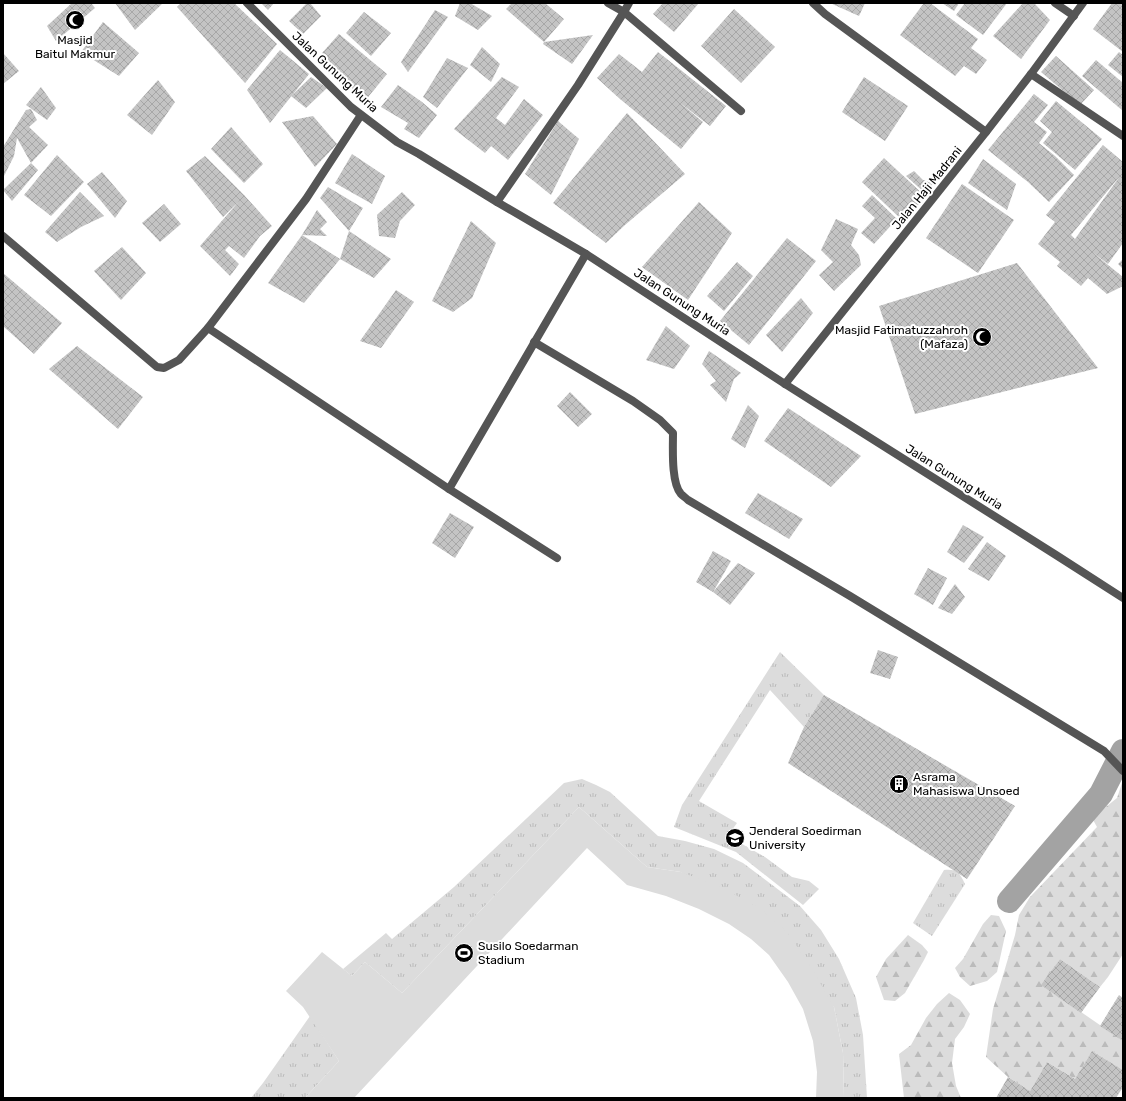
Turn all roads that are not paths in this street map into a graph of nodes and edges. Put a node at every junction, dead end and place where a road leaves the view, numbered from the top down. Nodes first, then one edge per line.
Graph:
1 (247, 3) edge
2 (608, 3) edge
3 (629, 3) edge
4 (813, 3) edge
5 (1055, 3) edge
6 (1083, 3) edge
7 (624, 12) junction
8 (1074, 16) junction
9 (1031, 74) junction
10 (741, 111) dead end
11 (361, 115) junction
12 (986, 132) junction
13 (1123, 136) edge
14 (497, 202) junction
15 (3, 236) edge
16 (586, 254) junction
17 (208, 328) junction
18 (534, 342) junction
19 (785, 384) junction
20 (449, 489) junction
21 (557, 558) dead end
22 (1123, 598) edge
23 (1123, 771) edge

1 - 11 street, Jalan Gunung Muria
2 - 7 street
3 - 7 street
4 - 12 street
5 - 8 street
6 - 8 street, Jalan Haji Madrani
7 - 10 street
7 - 14 street
8 - 9 street, Jalan Haji Madrani
9 - 12 street, Jalan Haji Madrani
9 - 13 street
11 - 14 street, Jalan Gunung Muria
11 - 17 street
12 - 19 street, Jalan Haji Madrani
14 - 16 street, Jalan Gunung Muria
15 - 17 street
16 - 18 street
16 - 19 street, Jalan Gunung Muria
17 - 20 street
18 - 20 street
18 - 23 street
19 - 22 street, Jalan Gunung Muria
20 - 21 street

